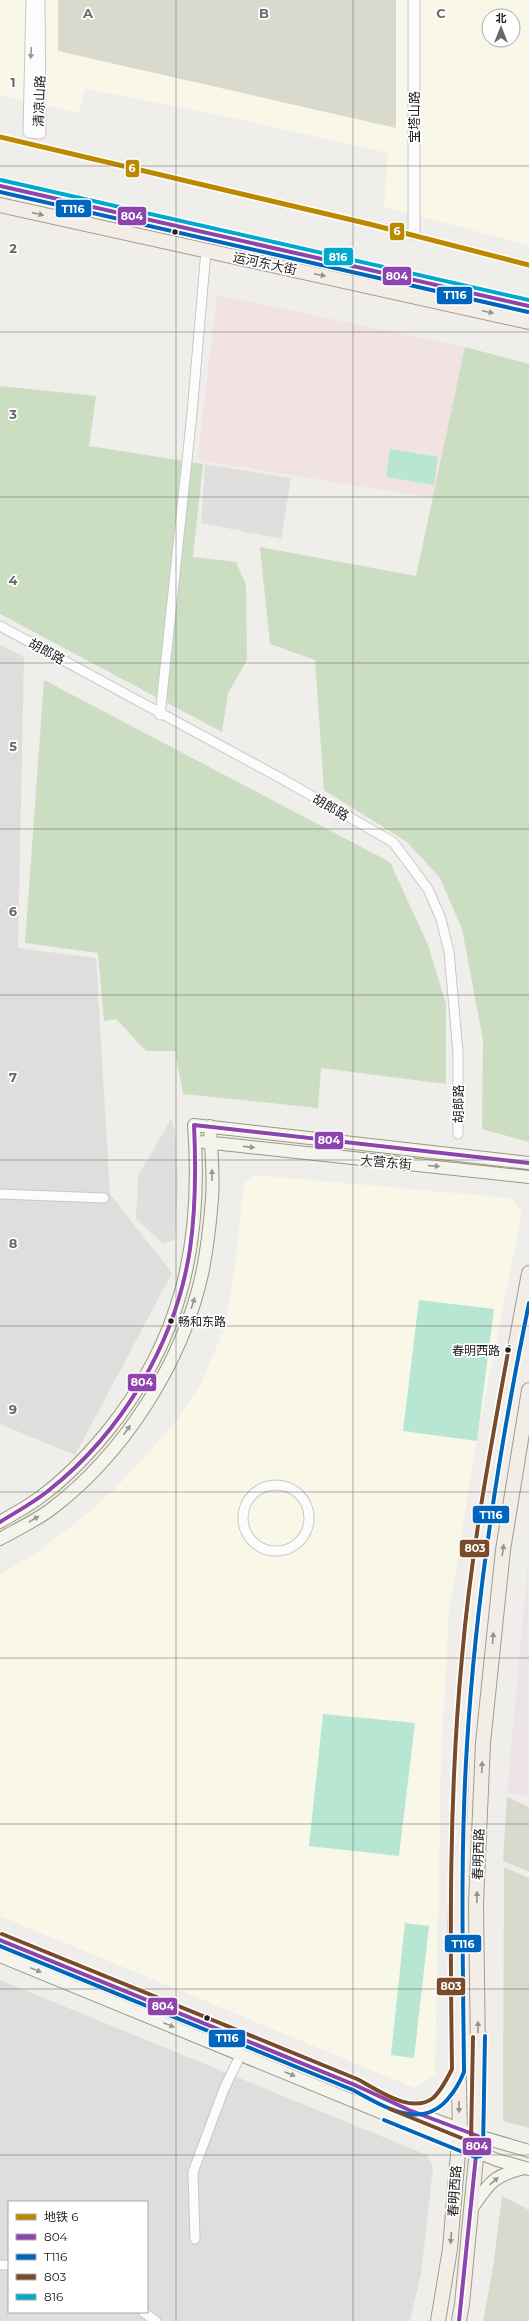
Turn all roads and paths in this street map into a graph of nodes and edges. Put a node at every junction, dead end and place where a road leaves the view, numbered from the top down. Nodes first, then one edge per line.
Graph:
1 (32, 0) edge
2 (39, 0) edge
3 (414, 0) edge
4 (0, 186) edge
5 (0, 205) edge
6 (414, 234) dead end
7 (206, 251) junction
8 (529, 306) edge
9 (529, 322) edge
10 (0, 626) edge
11 (160, 715) junction
12 (210, 1126) junction
13 (458, 1134) dead end
14 (195, 1141) junction
15 (211, 1143) junction
16 (529, 1163) edge
17 (529, 1177) edge
18 (0, 1194) edge
19 (104, 1198) dead end
20 (529, 1273) edge
21 (529, 1390) edge
22 (288, 1488) joint
23 (0, 1522) edge
24 (2, 1534) edge
25 (0, 1940) edge
26 (0, 1956) edge
27 (241, 2054) junction
28 (458, 2054) junction
29 (458, 2070) junction
30 (480, 2092) junction
31 (409, 2110) junction
32 (460, 2129) junction
33 (478, 2136) junction
34 (458, 2143) junction
35 (477, 2151) junction
36 (529, 2151) edge
37 (527, 2169) edge
38 (472, 2208) junction
39 (195, 2239) dead end
40 (144, 2313) edge
41 (156, 2321) edge
42 (438, 2321) edge
43 (459, 2321) edge

1 -> 2 street, 清凉山路
3 - 6 street, 宝塔山路
4 - 8 main road, 运河东大街
5 -> 7 main road, 运河东大街
7 -> 9 main road, 运河东大街
7 - 11 street
10 - 11 street, 胡郎路
11 - 13 street, 胡郎路
12 - 14 main road, 大营东街
12 - 15 main road
12 - 16 main road, 大营东街
14 - 15 main road, 大营东街
14 - 23 main road
15 -> 17 main road, 大营东街
24 -> 15 main road
18 - 19 street
20 - 28 main road, 春明西路
30 -> 21 main road, 春明西路
22 - 22 street
25 - 31 main road
26 -> 27 main road
27 -> 34 main road
27 - 39 street
28 - 29 main road, 春明西路
28 - 30 main road
29 - 31 main road
29 -> 32 main road, 春明西路
30 - 33 main road, 春明西路
31 - 32 main road
32 - 33 main road
32 - 34 main road, 春明西路
33 - 35 main road, 春明西路
33 - 36 main road
34 - 35 main road
34 -> 42 main road, 春明西路
35 - 37 main road
35 - 38 main road, 春明西路
38 -> 37 main road
38 - 43 main road, 春明西路
40 - 41 street

